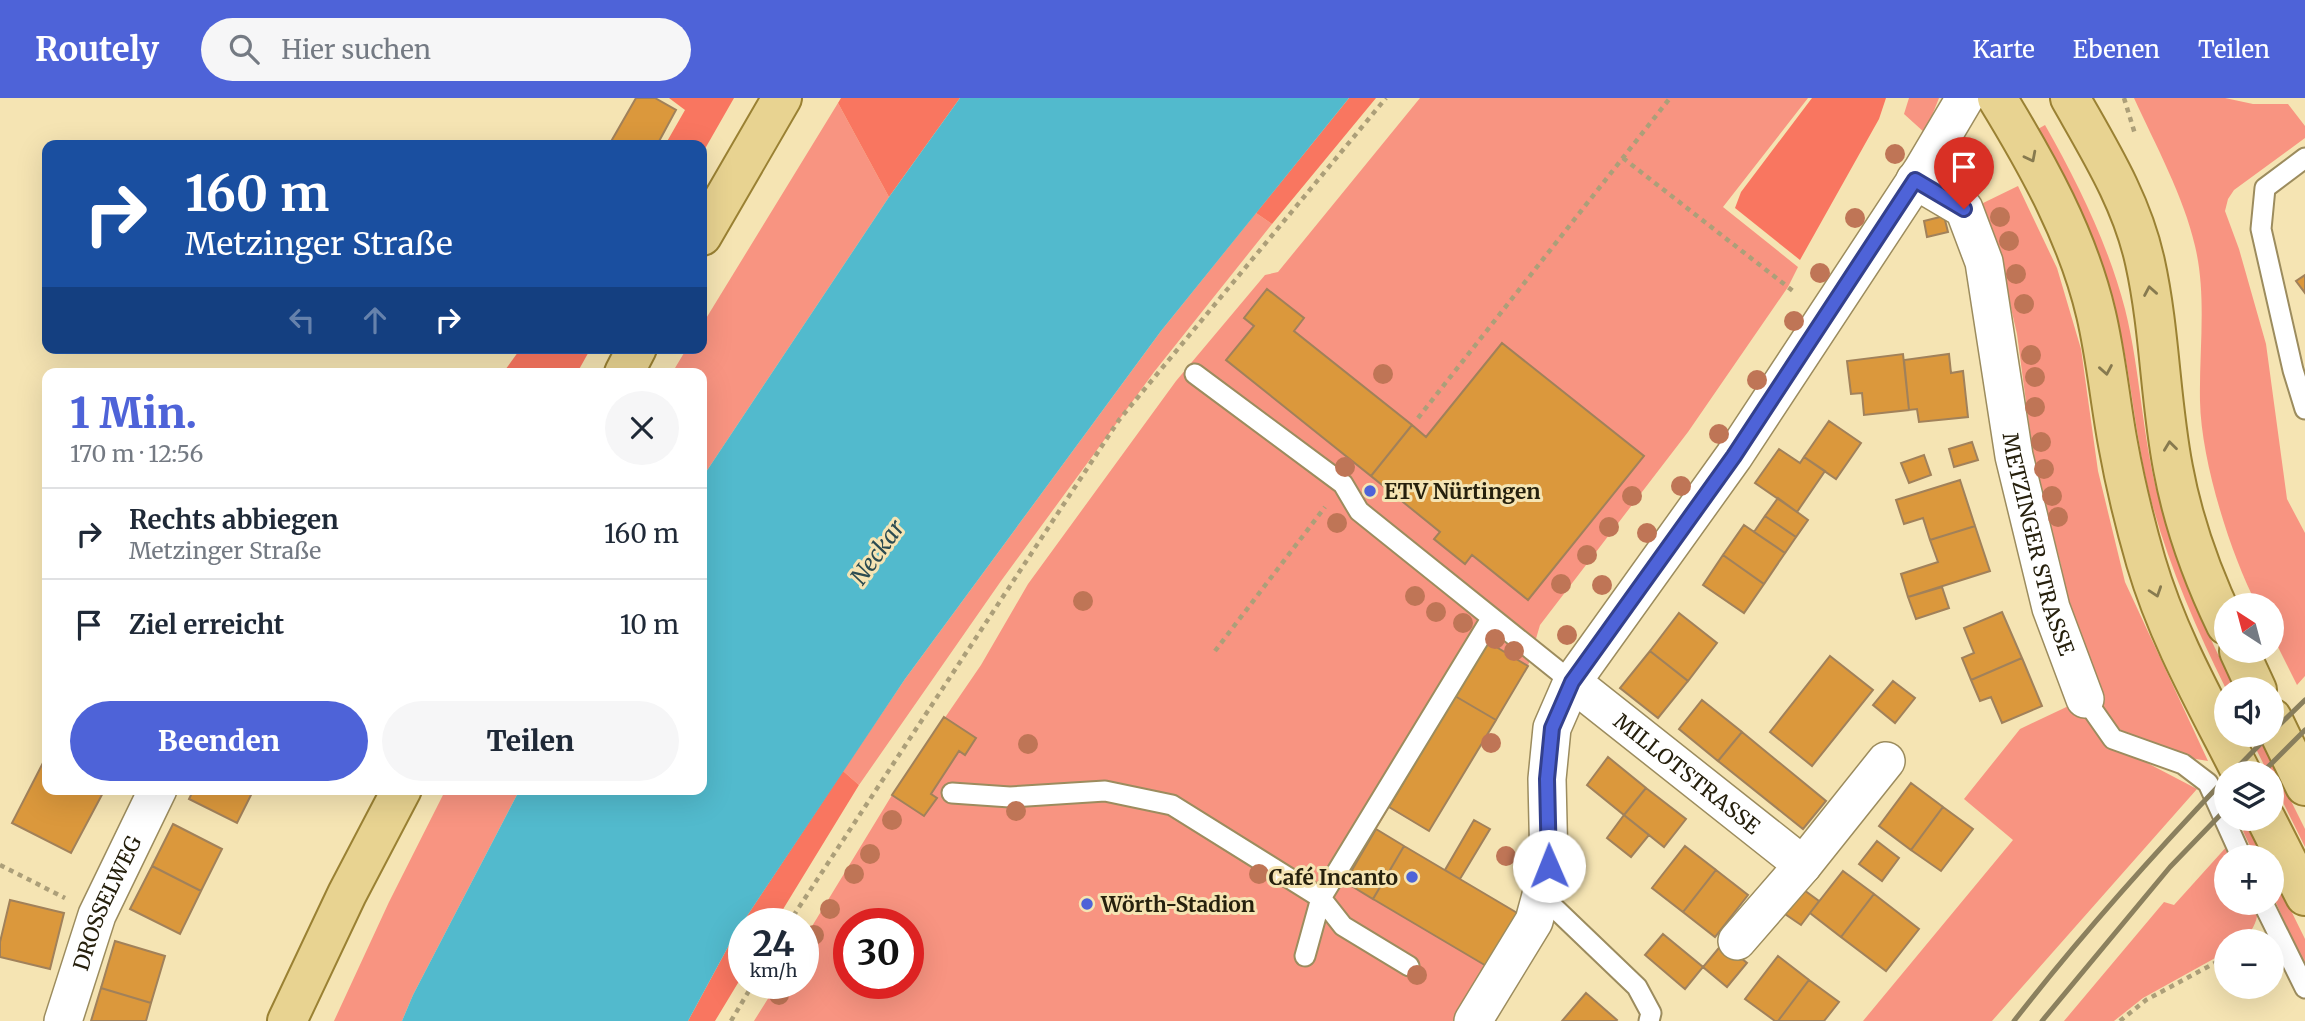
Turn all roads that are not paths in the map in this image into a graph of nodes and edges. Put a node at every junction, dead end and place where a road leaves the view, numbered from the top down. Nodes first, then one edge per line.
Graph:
1 (782, 98) edge
2 (1965, 98) edge
3 (1997, 98) edge
4 (2070, 98) edge
5 (2101, 98) edge
6 (2305, 158) edge
7 (2106, 160) junction
8 (1915, 180) junction
9 (707, 227) edge
10 (1195, 373) dead end
11 (2305, 409) edge
12 (2214, 597) edge
13 (1491, 619) junction
14 (1572, 682) junction
15 (2085, 699) joint
16 (2284, 743) edge
17 (1886, 761) dead end
18 (2236, 761) edge
19 (2305, 786) edge
20 (952, 793) dead end
21 (155, 795) edge
22 (399, 795) edge
23 (2272, 831) edge
24 (2236, 845) edge
25 (1803, 865) junction
26 (1541, 895) junction
27 (2305, 896) edge
28 (1321, 898) junction
29 (2269, 915) edge
30 (1737, 941) dead end
31 (1305, 956) dead end
32 (1409, 965) dead end
33 (2305, 988) edge
34 (64, 1021) edge
35 (287, 1021) edge
36 (1473, 1021) edge
37 (1649, 1021) edge

1 - 9 main road
2 - 8 street
3 -> 18 main road
4 - 7 main road
5 - 7 main road
6 - 11 lane
12 -> 7 main road
8 - 14 street
8 - 15 street, METZINGER STRASSE
10 - 13 lane
13 - 14 lane
13 - 28 lane
14 - 25 street, MILLOTSTRASSE
14 - 26 street
15 - 24 lane, METZINGER STRASSE
16 - 19 main road
17 - 25 street
20 - 28 lane
21 - 34 street, DROSSELWEG
22 - 35 main road
23 - 27 main road
25 - 30 street
26 - 36 street
26 - 37 lane
28 - 31 lane
28 - 32 lane
29 - 33 lane

